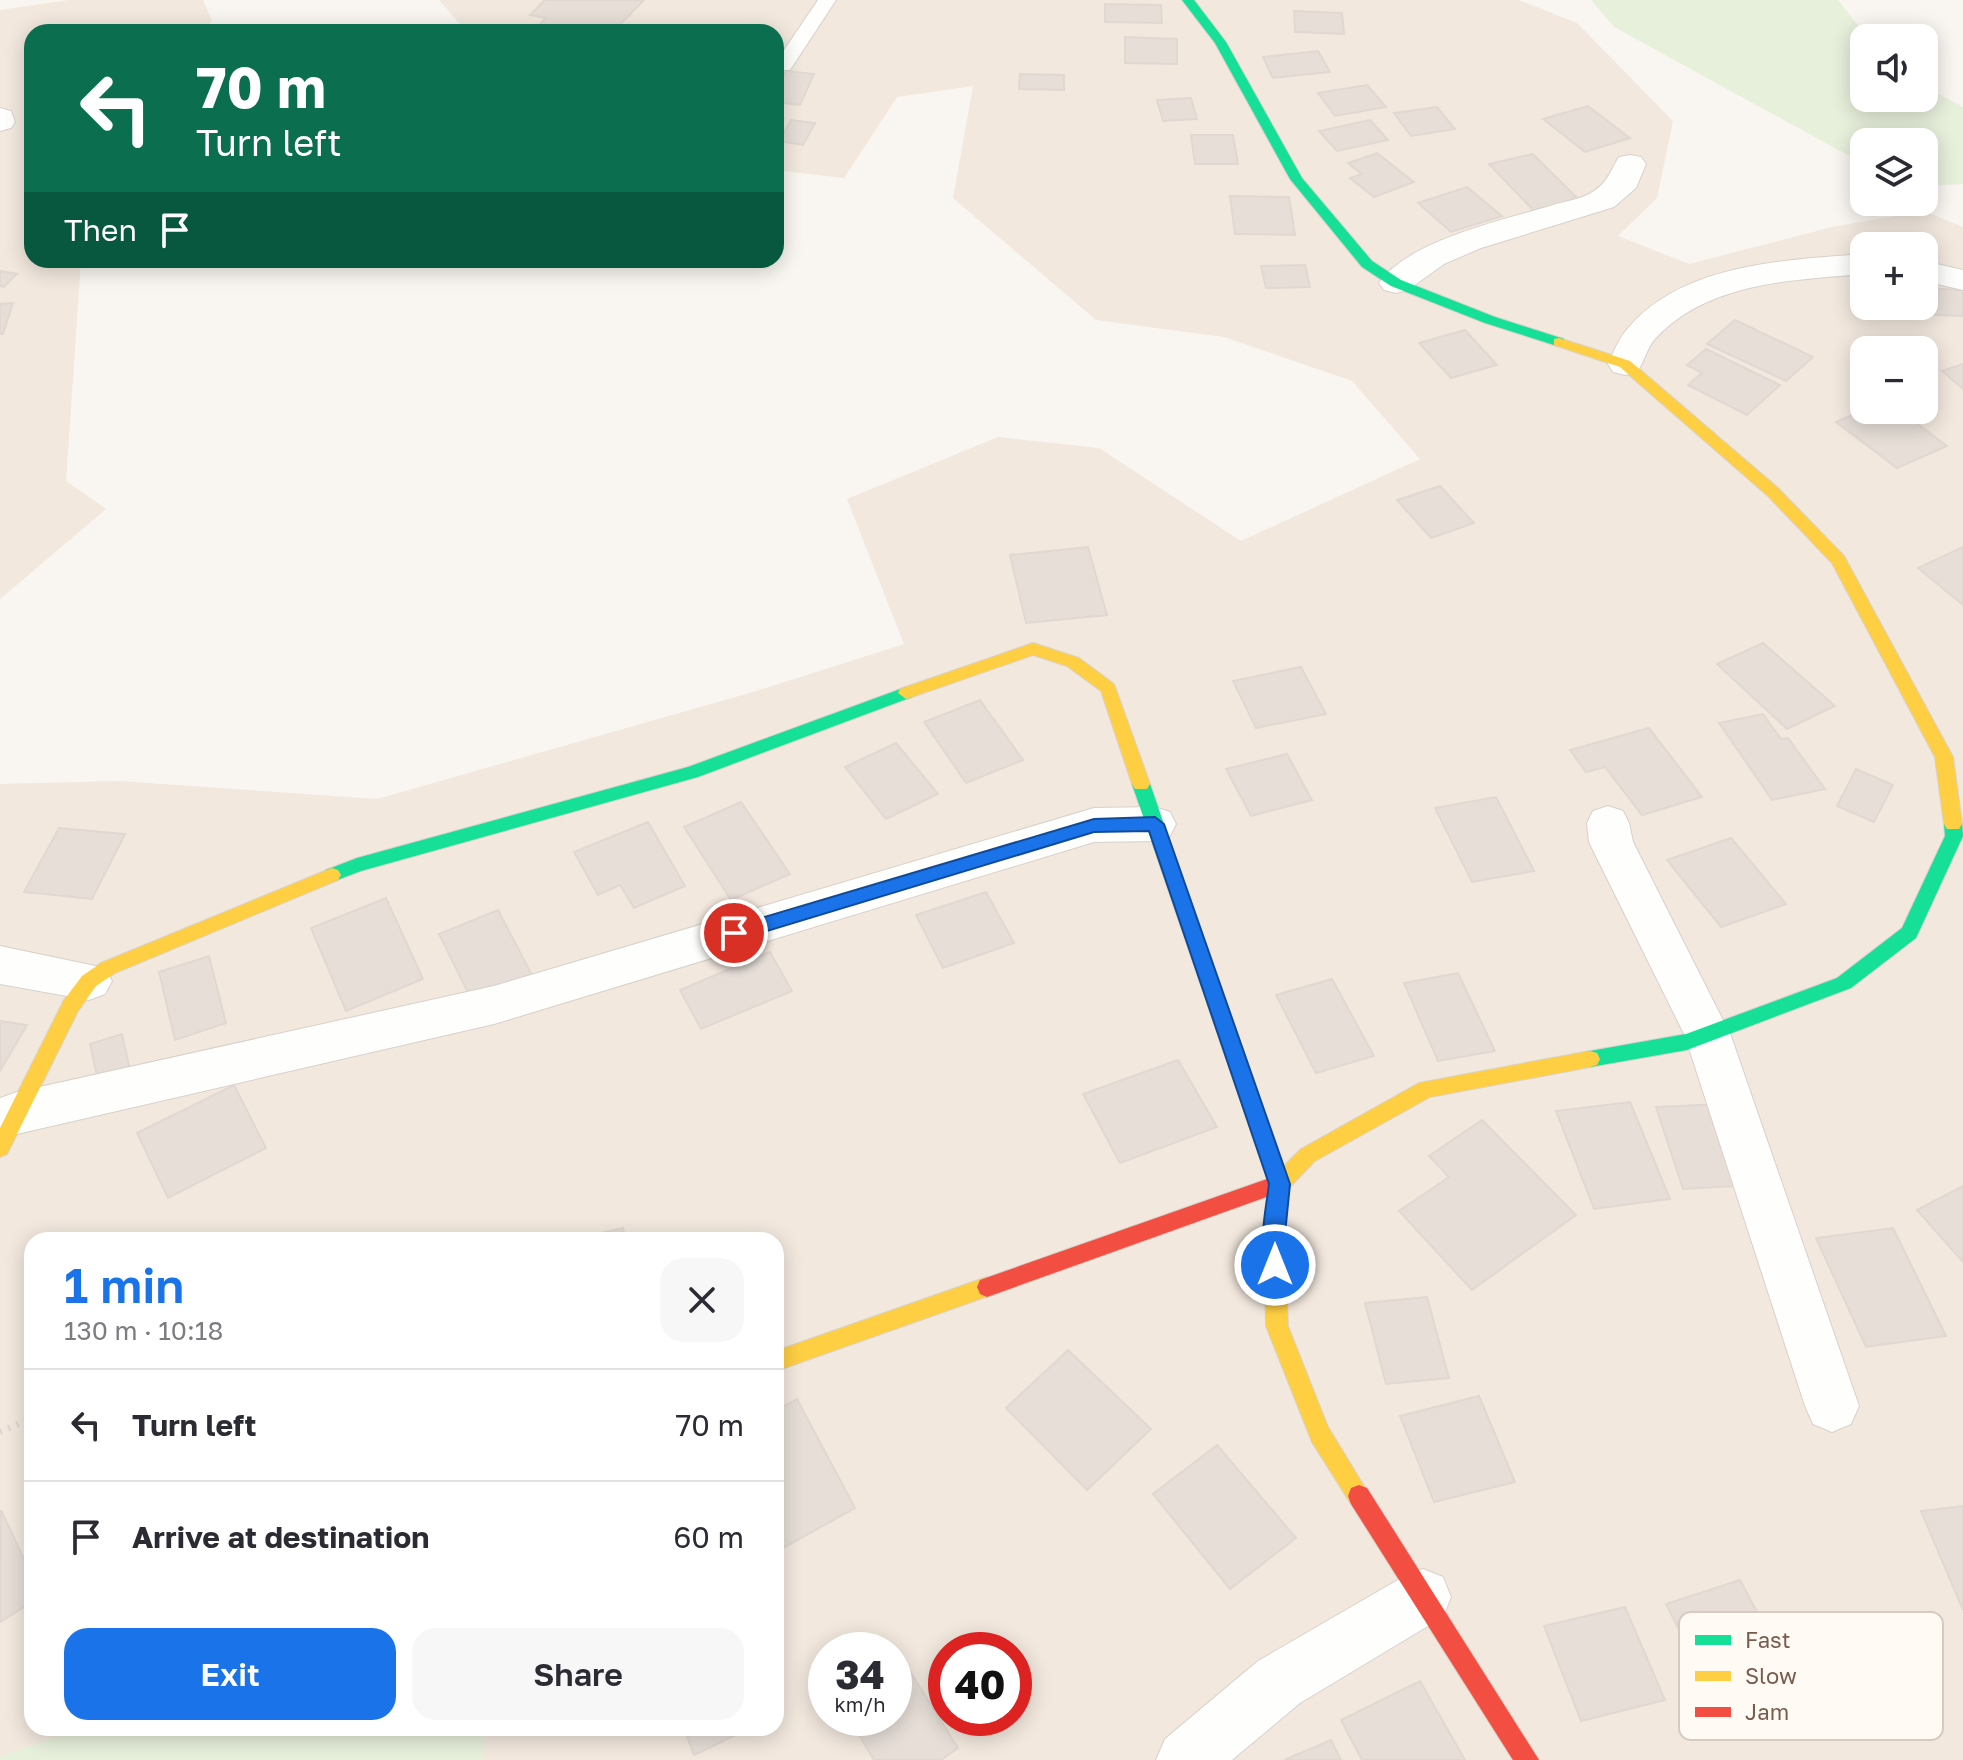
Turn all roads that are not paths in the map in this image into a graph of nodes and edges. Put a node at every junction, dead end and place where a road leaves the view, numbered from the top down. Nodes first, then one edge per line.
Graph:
1 (827, 0) edge
2 (1188, 0) edge
3 (784, 64) edge
4 (1630, 164) dead end
5 (1850, 266) edge
6 (1938, 274) edge
7 (1963, 280) edge
8 (1396, 283) junction
9 (1625, 364) junction
10 (1608, 823) dead end
11 (1155, 824) junction
12 (1958, 835) edge
13 (0, 965) edge
14 (89, 981) junction
15 (1708, 1036) junction
16 (9, 1130) edge
17 (1279, 1184) junction
18 (784, 1358) edge
19 (1832, 1406) dead end
20 (1423, 1597) junction
21 (1186, 1760) edge
22 (1527, 1760) edge

1 - 3 lane
2 - 8 street
4 - 8 street
5 - 9 street
6 - 7 street
8 - 9 street
9 - 12 street
10 - 15 street
11 - 14 street
11 - 16 street
11 - 17 street
12 - 15 street
13 - 14 street
14 - 16 street
15 - 17 street
15 - 19 street
17 - 18 street
17 - 20 street
20 - 21 street
20 - 22 street

